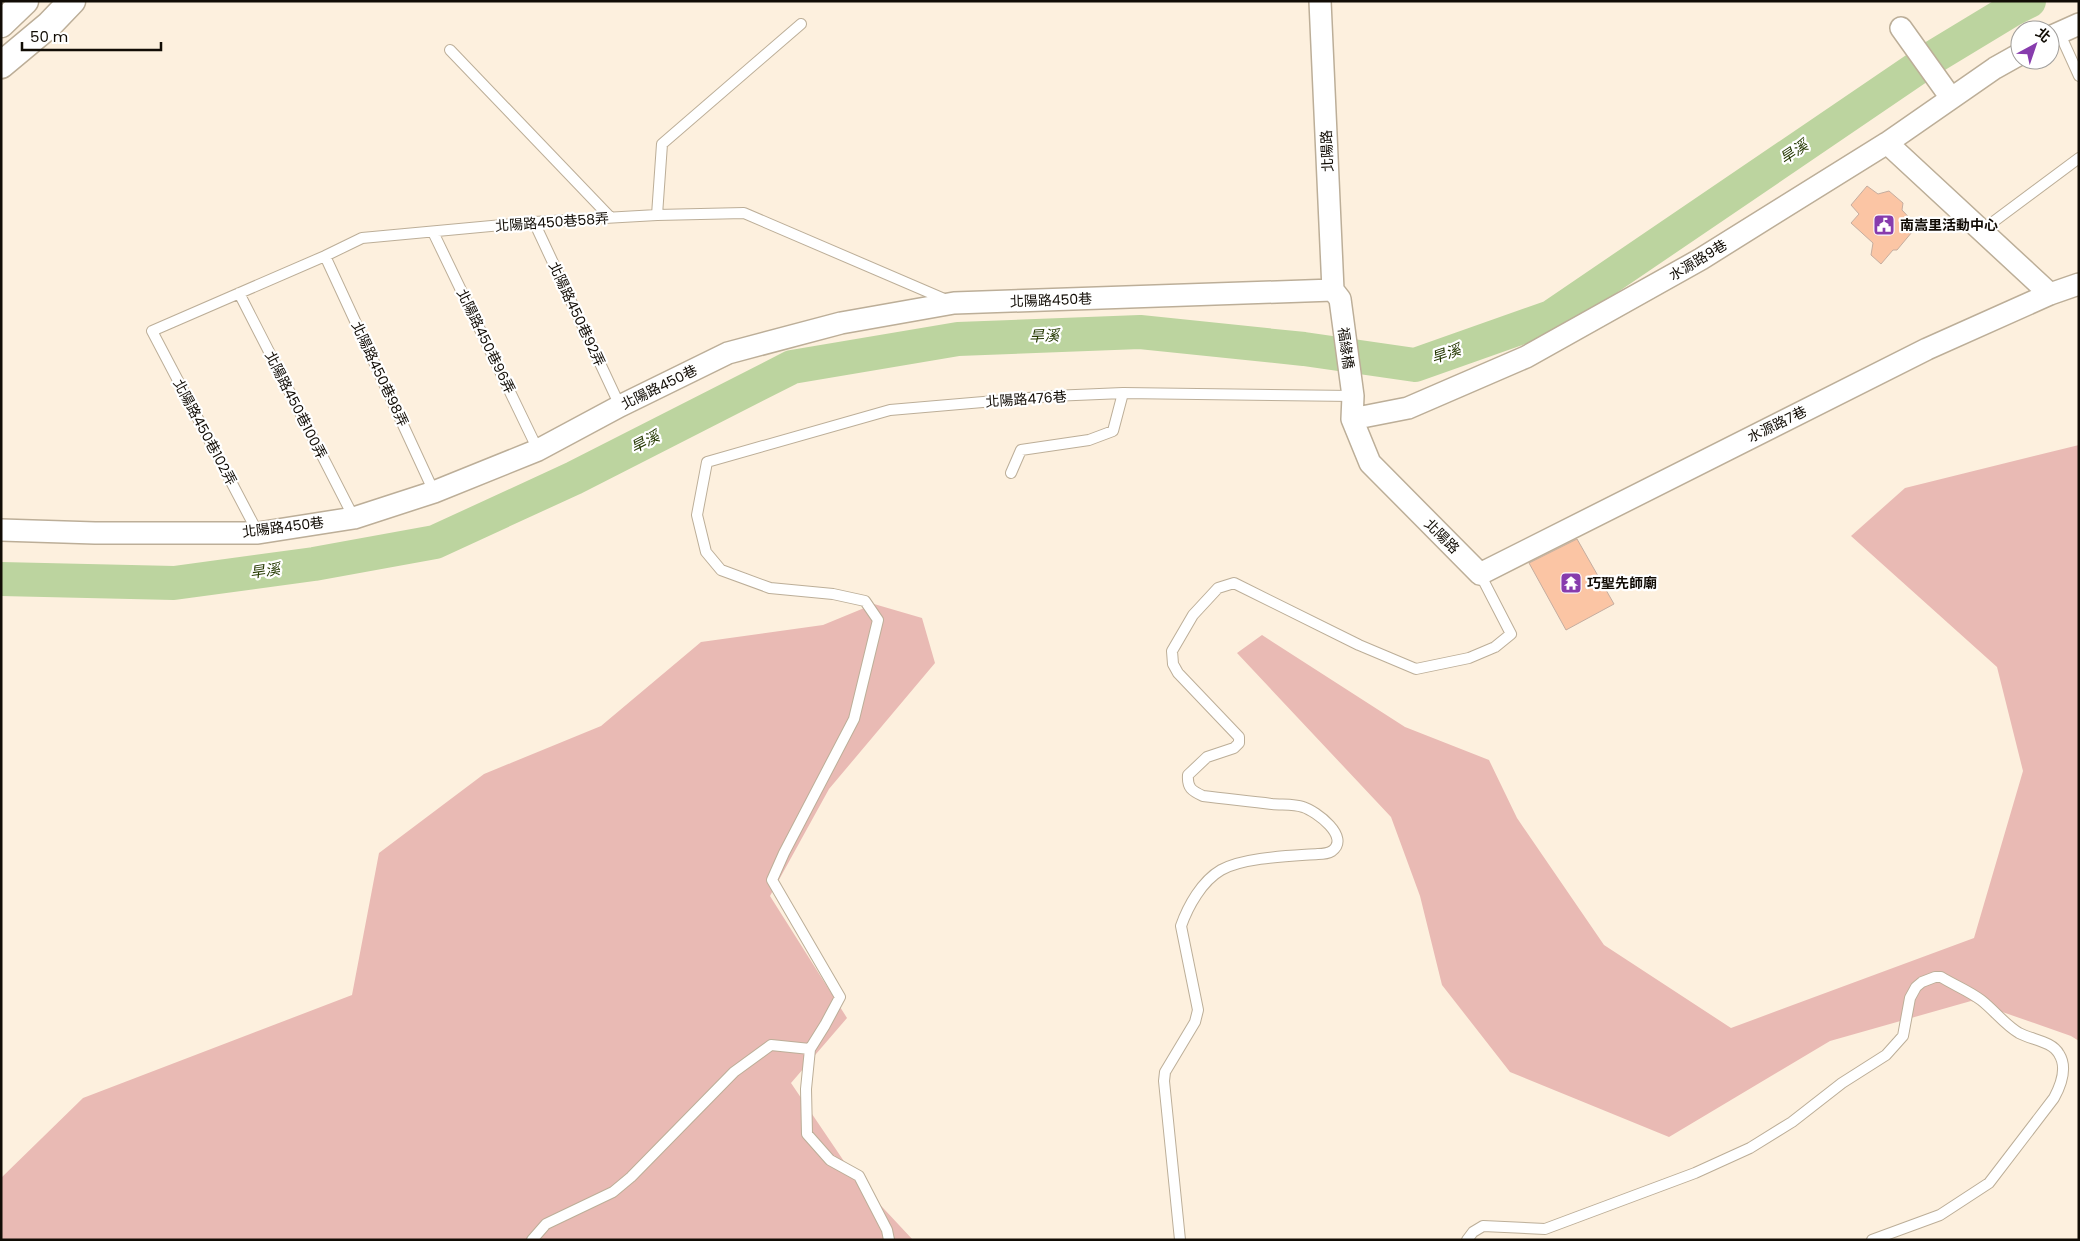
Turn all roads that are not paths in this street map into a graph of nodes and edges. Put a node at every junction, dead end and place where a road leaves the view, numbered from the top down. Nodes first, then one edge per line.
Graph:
1 (25, 1) edge
2 (72, 1) edge
3 (1320, 1) edge
4 (1, 24) edge
5 (801, 24) dead end
6 (2079, 24) edge
7 (1901, 28) dead end
8 (2060, 32) edge
9 (2060, 44) edge
10 (450, 50) dead end
11 (2010, 60) edge
12 (1, 64) edge
13 (2079, 76) edge
14 (1951, 98) junction
15 (1887, 143) junction
16 (2079, 158) edge
17 (657, 215) junction
18 (610, 217) junction
19 (534, 222) junction
20 (1982, 230) junction
21 (433, 232) junction
22 (326, 256) junction
23 (2079, 284) edge
24 (238, 293) junction
25 (1336, 294) junction
26 (2050, 294) junction
27 (954, 303) junction
28 (152, 331) joint
29 (1122, 394) junction
30 (1353, 396) junction
31 (620, 406) junction
32 (1352, 419) junction
33 (538, 450) junction
34 (1011, 473) dead end
35 (434, 492) junction
36 (354, 518) junction
37 (1, 530) edge
38 (258, 533) junction
39 (1480, 574) junction
40 (810, 1049) junction
41 (532, 1240) edge
42 (889, 1240) edge
43 (1180, 1240) edge
44 (1467, 1240) edge
45 (1872, 1240) edge

1 - 4 street
2 - 12 street
3 - 25 street, 北陽路
5 - 17 lane
6 - 8 street
7 - 14 street
9 - 13 lane
10 - 18 lane
11 - 14 street, 水源路9巷
14 - 15 street, 水源路9巷
15 - 20 street
15 - 32 street, 水源路9巷
16 - 20 lane
17 - 18 lane, 北陽路450巷58弄
17 - 27 lane, 北陽路450巷58弄
18 - 19 lane, 北陽路450巷58弄
19 - 21 lane, 北陽路450巷58弄
19 - 31 lane, 北陽路450巷92弄
20 - 26 street
21 - 22 lane, 北陽路450巷58弄
21 - 33 lane, 北陽路450巷96弄
22 - 24 lane, 北陽路450巷58弄
22 - 35 lane, 北陽路450巷98弄
23 - 26 street, 水源路7巷
24 - 28 lane, 北陽路450巷58弄
24 - 36 lane, 北陽路450巷100弄
25 - 27 street, 北陽路450巷
25 - 30 street, 福緣橋
26 - 39 street, 水源路7巷
27 - 31 street, 北陽路450巷
28 - 38 lane, 北陽路450巷102弄
29 - 30 lane, 北陽路476巷
29 - 34 lane
29 - 40 lane, 北陽路476巷
30 - 32 street, 北陽路
31 - 33 street, 北陽路450巷
32 - 39 street, 北陽路
33 - 35 street, 北陽路450巷
35 - 36 street, 北陽路450巷
36 - 38 street, 北陽路450巷
37 - 38 street, 北陽路450巷
39 - 43 lane
40 - 41 lane
40 - 42 lane
44 - 45 lane

